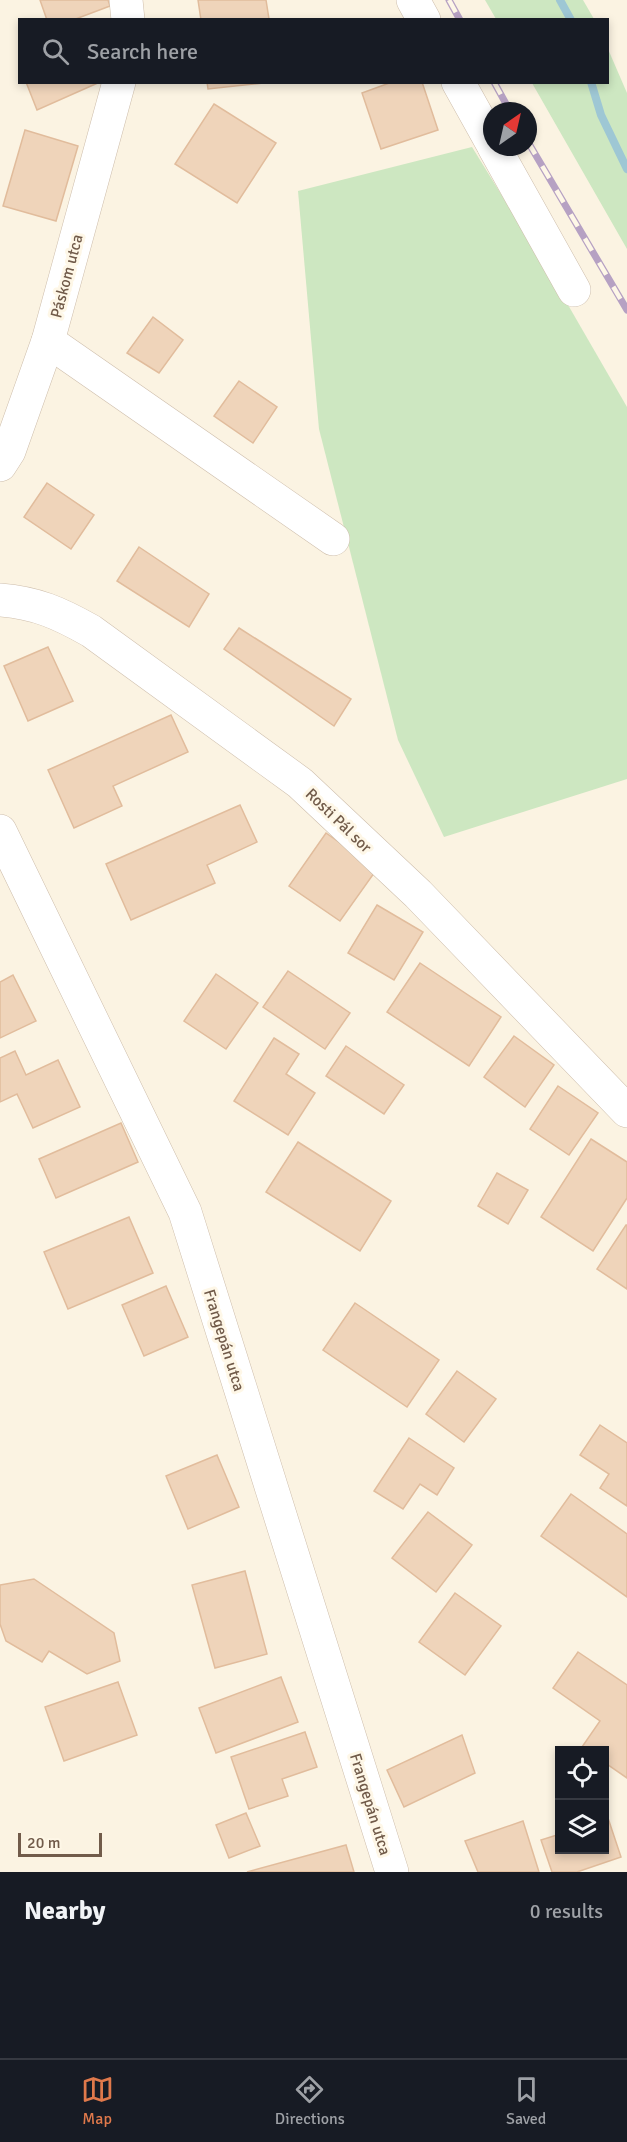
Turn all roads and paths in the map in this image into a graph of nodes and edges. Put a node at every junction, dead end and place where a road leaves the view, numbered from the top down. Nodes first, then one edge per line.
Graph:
1 (126, 0) edge
2 (413, 0) edge
3 (128, 18) edge
4 (423, 18) edge
5 (118, 84) edge
6 (459, 84) edge
7 (483, 127) edge
8 (499, 156) edge
9 (574, 290) dead end
10 (48, 341) junction
11 (0, 465) edge
12 (333, 539) dead end
13 (0, 600) edge
14 (0, 831) edge
15 (627, 1111) edge
16 (392, 1872) edge

1 - 3 street
2 - 4 street
5 - 10 street, Páskom utca
6 - 7 street
8 - 9 street
10 - 11 street, Páskom utca
10 - 12 street
13 - 15 street, Rosti Pál sor
14 - 16 street, Frangepán utca

